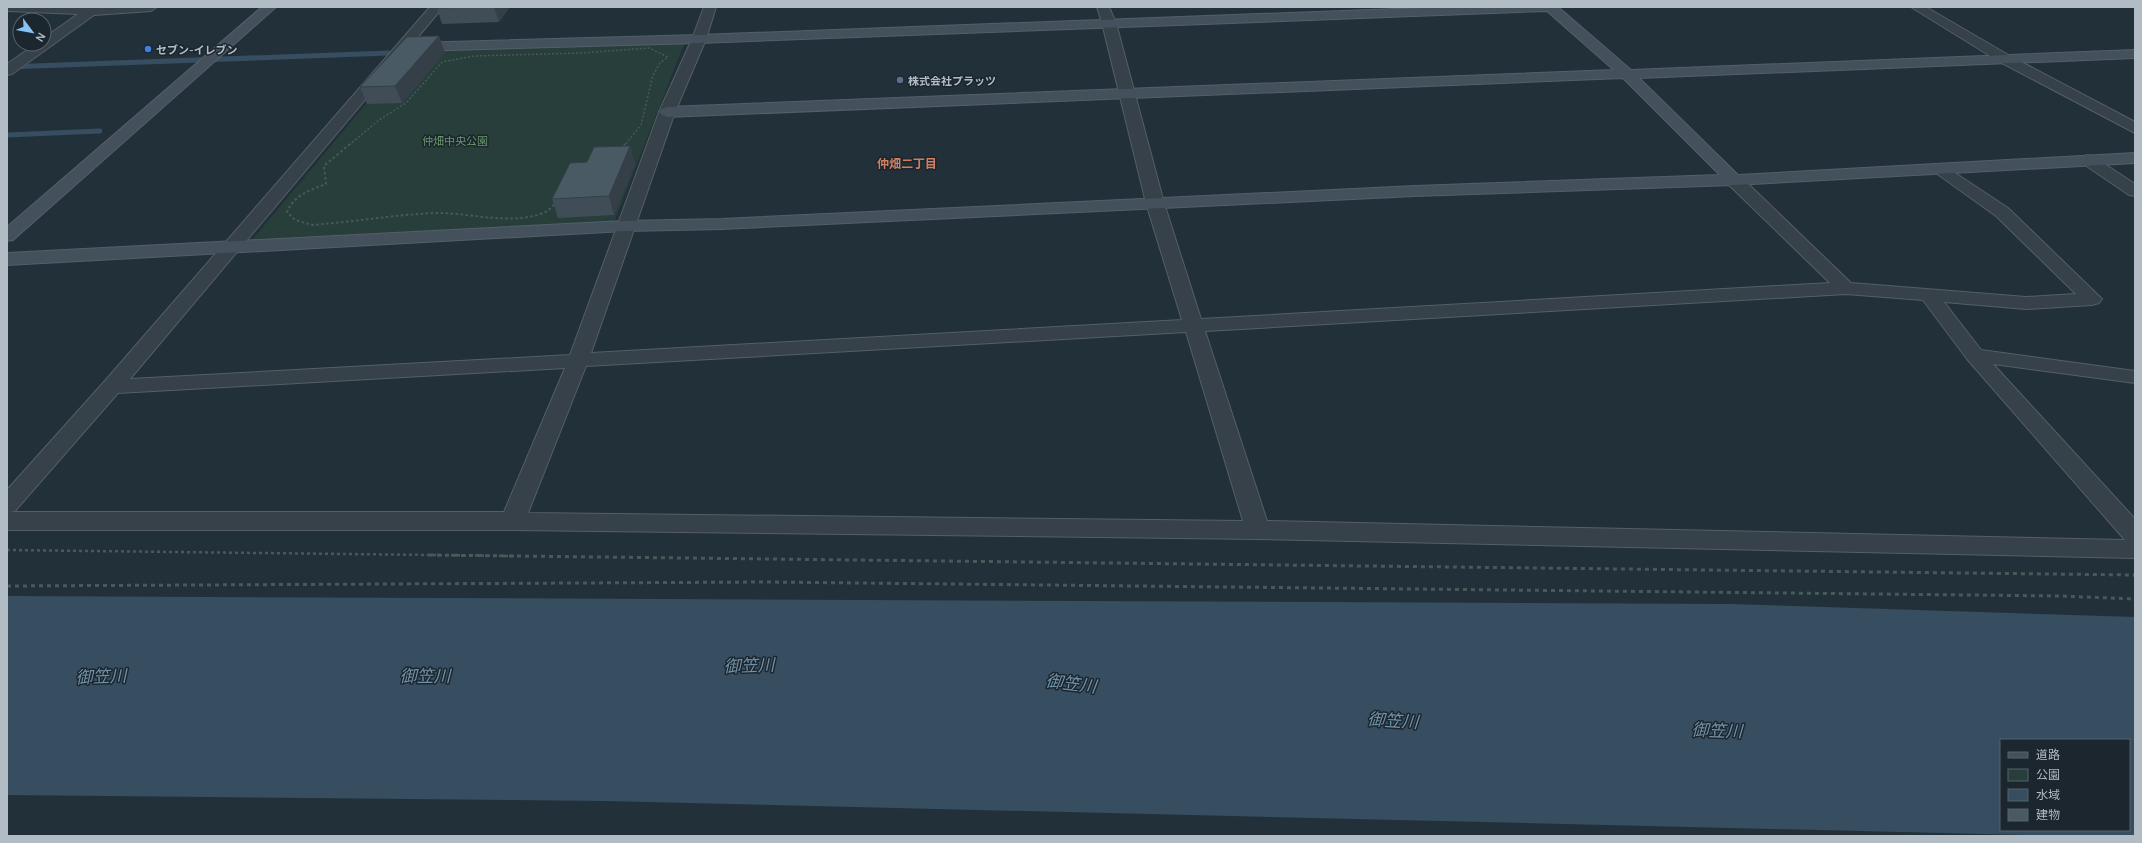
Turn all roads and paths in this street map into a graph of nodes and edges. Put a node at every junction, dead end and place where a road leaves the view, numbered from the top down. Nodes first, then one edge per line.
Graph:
1 (7, 7) edge
2 (151, 7) edge
3 (270, 7) edge
4 (437, 7) edge
5 (710, 7) edge
6 (1550, 7) edge
7 (1917, 7) edge
8 (91, 11) junction
9 (1106, 15) edge
10 (699, 39) junction
11 (404, 47) junction
12 (2135, 54) edge
13 (2005, 59) junction
14 (11, 67) edge
15 (437, 68) joint
16 (1627, 74) junction
17 (1126, 94) junction
18 (668, 112) junction
19 (2135, 128) edge
20 (2135, 158) edge
21 (2088, 160) junction
22 (1937, 168) junction
23 (1734, 180) junction
24 (2135, 191) edge
25 (1155, 203) junction
26 (625, 226) junction
27 (7, 236) edge
28 (230, 247) junction
29 (7, 258) edge
30 (1846, 288) junction
31 (1930, 295) junction
32 (1193, 324) junction
33 (1974, 355) junction
34 (578, 360) junction
35 (2135, 377) edge
36 (112, 387) junction
37 (7, 505) edge
38 (7, 521) edge
39 (513, 521) junction
40 (1258, 530) junction
41 (2135, 535) edge
42 (2135, 549) edge
43 (7, 550) edge
44 (2135, 575) edge
45 (7, 586) edge
46 (2135, 599) edge

1 - 8 street
2 - 8 street
3 - 27 street
4 - 11 street
5 - 10 street
6 - 9 street
6 - 16 street
7 - 13 street
8 - 14 street
9 - 10 street
9 - 17 street
10 - 11 street
10 - 18 street
11 - 28 street
12 - 13 street
13 - 16 street
13 - 19 street
15 - 15 path
16 - 17 street
16 - 23 street
17 - 18 street
17 - 25 street
18 - 26 street
20 - 21 street
21 - 22 street
21 - 24 street
22 - 23 street
22 - 31 street
23 - 25 street
23 - 30 street
25 - 26 street
25 - 32 street
26 - 28 street
26 - 34 street
28 - 29 street
28 - 36 street
30 - 31 street
30 - 32 street
31 - 33 street
32 - 34 street
32 - 40 street
33 - 35 street
33 - 41 street
34 - 36 street
34 - 39 street
36 - 37 street
38 - 39 street
39 - 40 street
40 - 42 street
43 - 44 path
45 - 46 path

